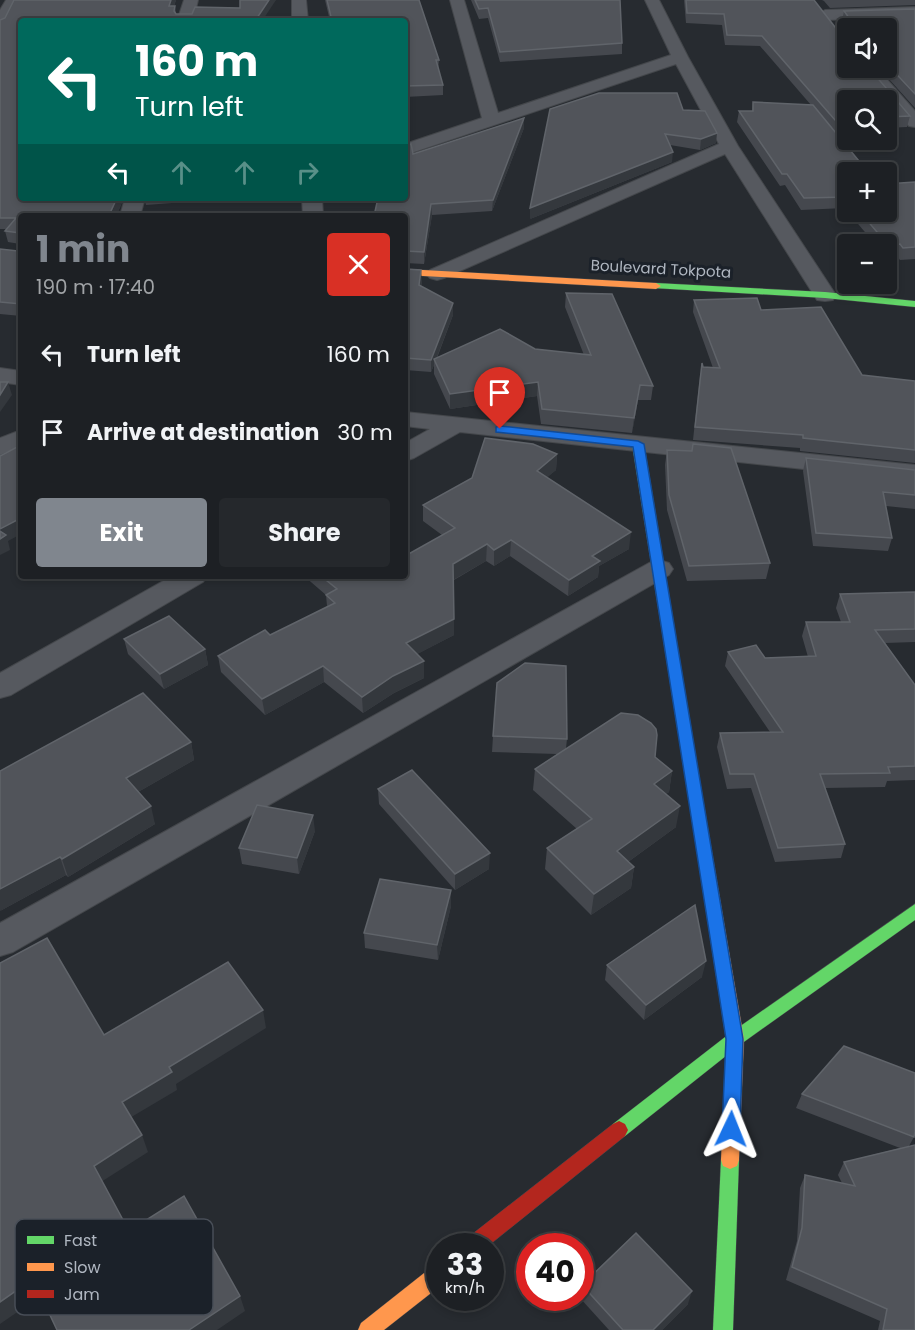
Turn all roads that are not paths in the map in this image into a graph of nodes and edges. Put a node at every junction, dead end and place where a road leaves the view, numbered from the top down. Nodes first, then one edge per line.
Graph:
1 (13, 0) edge
2 (191, 0) edge
3 (298, 0) edge
4 (457, 0) edge
5 (652, 0) edge
6 (813, 0) edge
7 (915, 12) edge
8 (825, 15) junction
9 (186, 18) edge
10 (300, 18) edge
11 (0, 24) edge
12 (837, 29) edge
13 (680, 57) junction
14 (878, 78) edge
15 (492, 121) junction
16 (915, 122) edge
17 (729, 146) junction
18 (408, 149) edge
19 (408, 272) edge
20 (437, 274) junction
21 (825, 295) junction
22 (915, 304) edge
23 (0, 375) edge
24 (18, 378) edge
25 (408, 419) edge
26 (455, 425) junction
27 (18, 438) edge
28 (638, 444) junction
29 (0, 447) edge
30 (408, 451) edge
31 (915, 473) edge
32 (659, 569) junction
33 (188, 579) edge
34 (0, 687) edge
35 (915, 911) edge
36 (0, 941) edge
37 (735, 1039) junction
38 (489, 1233) edge
39 (426, 1284) edge
40 (368, 1330) edge
41 (723, 1330) edge

1 - 11 street
2 - 9 street
3 - 10 street
4 - 15 street
5 - 13 street
6 - 8 street
7 - 8 street
8 - 12 street
13 - 15 street
13 - 17 street
14 - 16 street
15 - 18 street
17 - 20 street
17 - 21 street
19 - 20 street, Boulevard Tokpota
20 - 21 street, Boulevard Tokpota
21 - 22 street, Boulevard Tokpota
23 - 24 street
25 - 26 street
26 - 28 street
26 - 30 street
27 - 29 street
28 - 31 street
28 - 32 street
32 - 36 street
32 - 37 street
33 - 34 street
35 - 37 street
37 - 38 street
37 - 41 street
39 - 40 street

